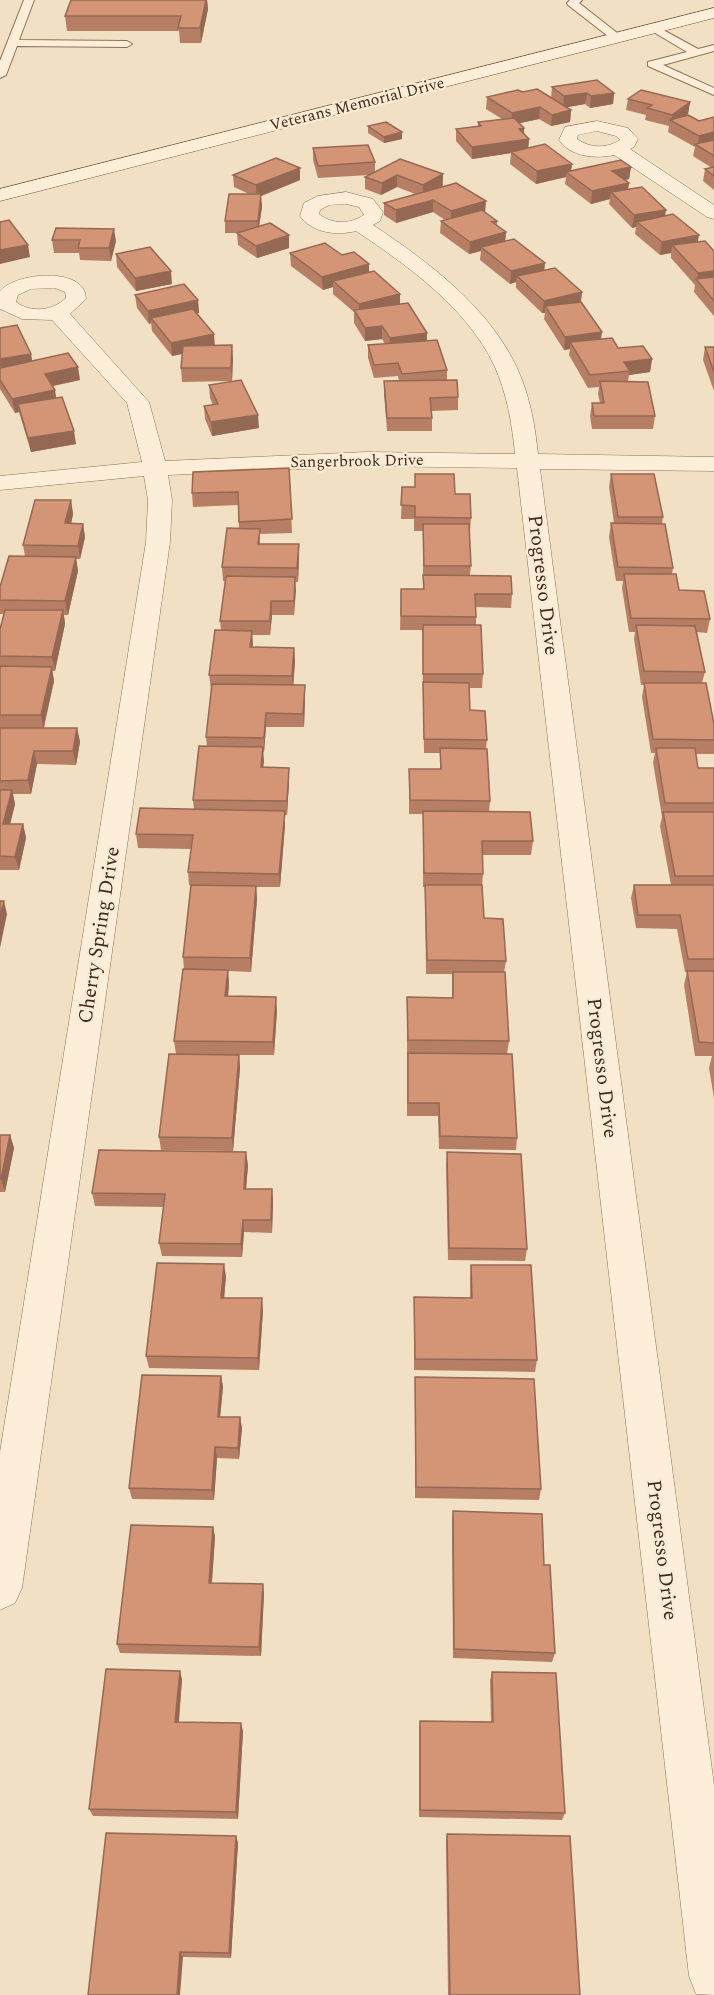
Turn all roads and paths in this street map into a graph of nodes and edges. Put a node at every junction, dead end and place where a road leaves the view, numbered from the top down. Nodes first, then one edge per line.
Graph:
1 (29, 0) edge
2 (577, 0) edge
3 (714, 12) edge
4 (654, 28) junction
5 (617, 38) junction
6 (12, 44) junction
7 (127, 44) dead end
8 (714, 48) edge
9 (696, 52) junction
10 (0, 75) edge
11 (705, 75) dead end
12 (687, 80) junction
13 (714, 92) edge
14 (617, 149) dead end
15 (0, 195) edge
16 (714, 213) edge
17 (360, 225) dead end
18 (56, 312) dead end
19 (528, 462) junction
20 (714, 464) edge
21 (155, 468) junction
22 (0, 483) edge
23 (0, 1588) edge
24 (714, 1976) edge

1 - 6 lane
2 - 5 lane
3 - 4 street, Veterans Memorial Drive
4 - 5 street, Veterans Memorial Drive
4 - 9 lane
5 - 15 street, Veterans Memorial Drive
6 - 7 lane
6 - 10 lane
8 - 9 lane
9 - 12 lane
11 - 12 lane
12 - 13 lane
14 - 16 street
17 - 19 street, Progresso Drive
18 - 21 street, Cherry Spring Drive
19 - 20 street, Sangerbrook Drive
19 - 21 street, Sangerbrook Drive
19 - 24 street, Progresso Drive
21 - 22 street, Sangerbrook Drive
21 - 23 street, Cherry Spring Drive

